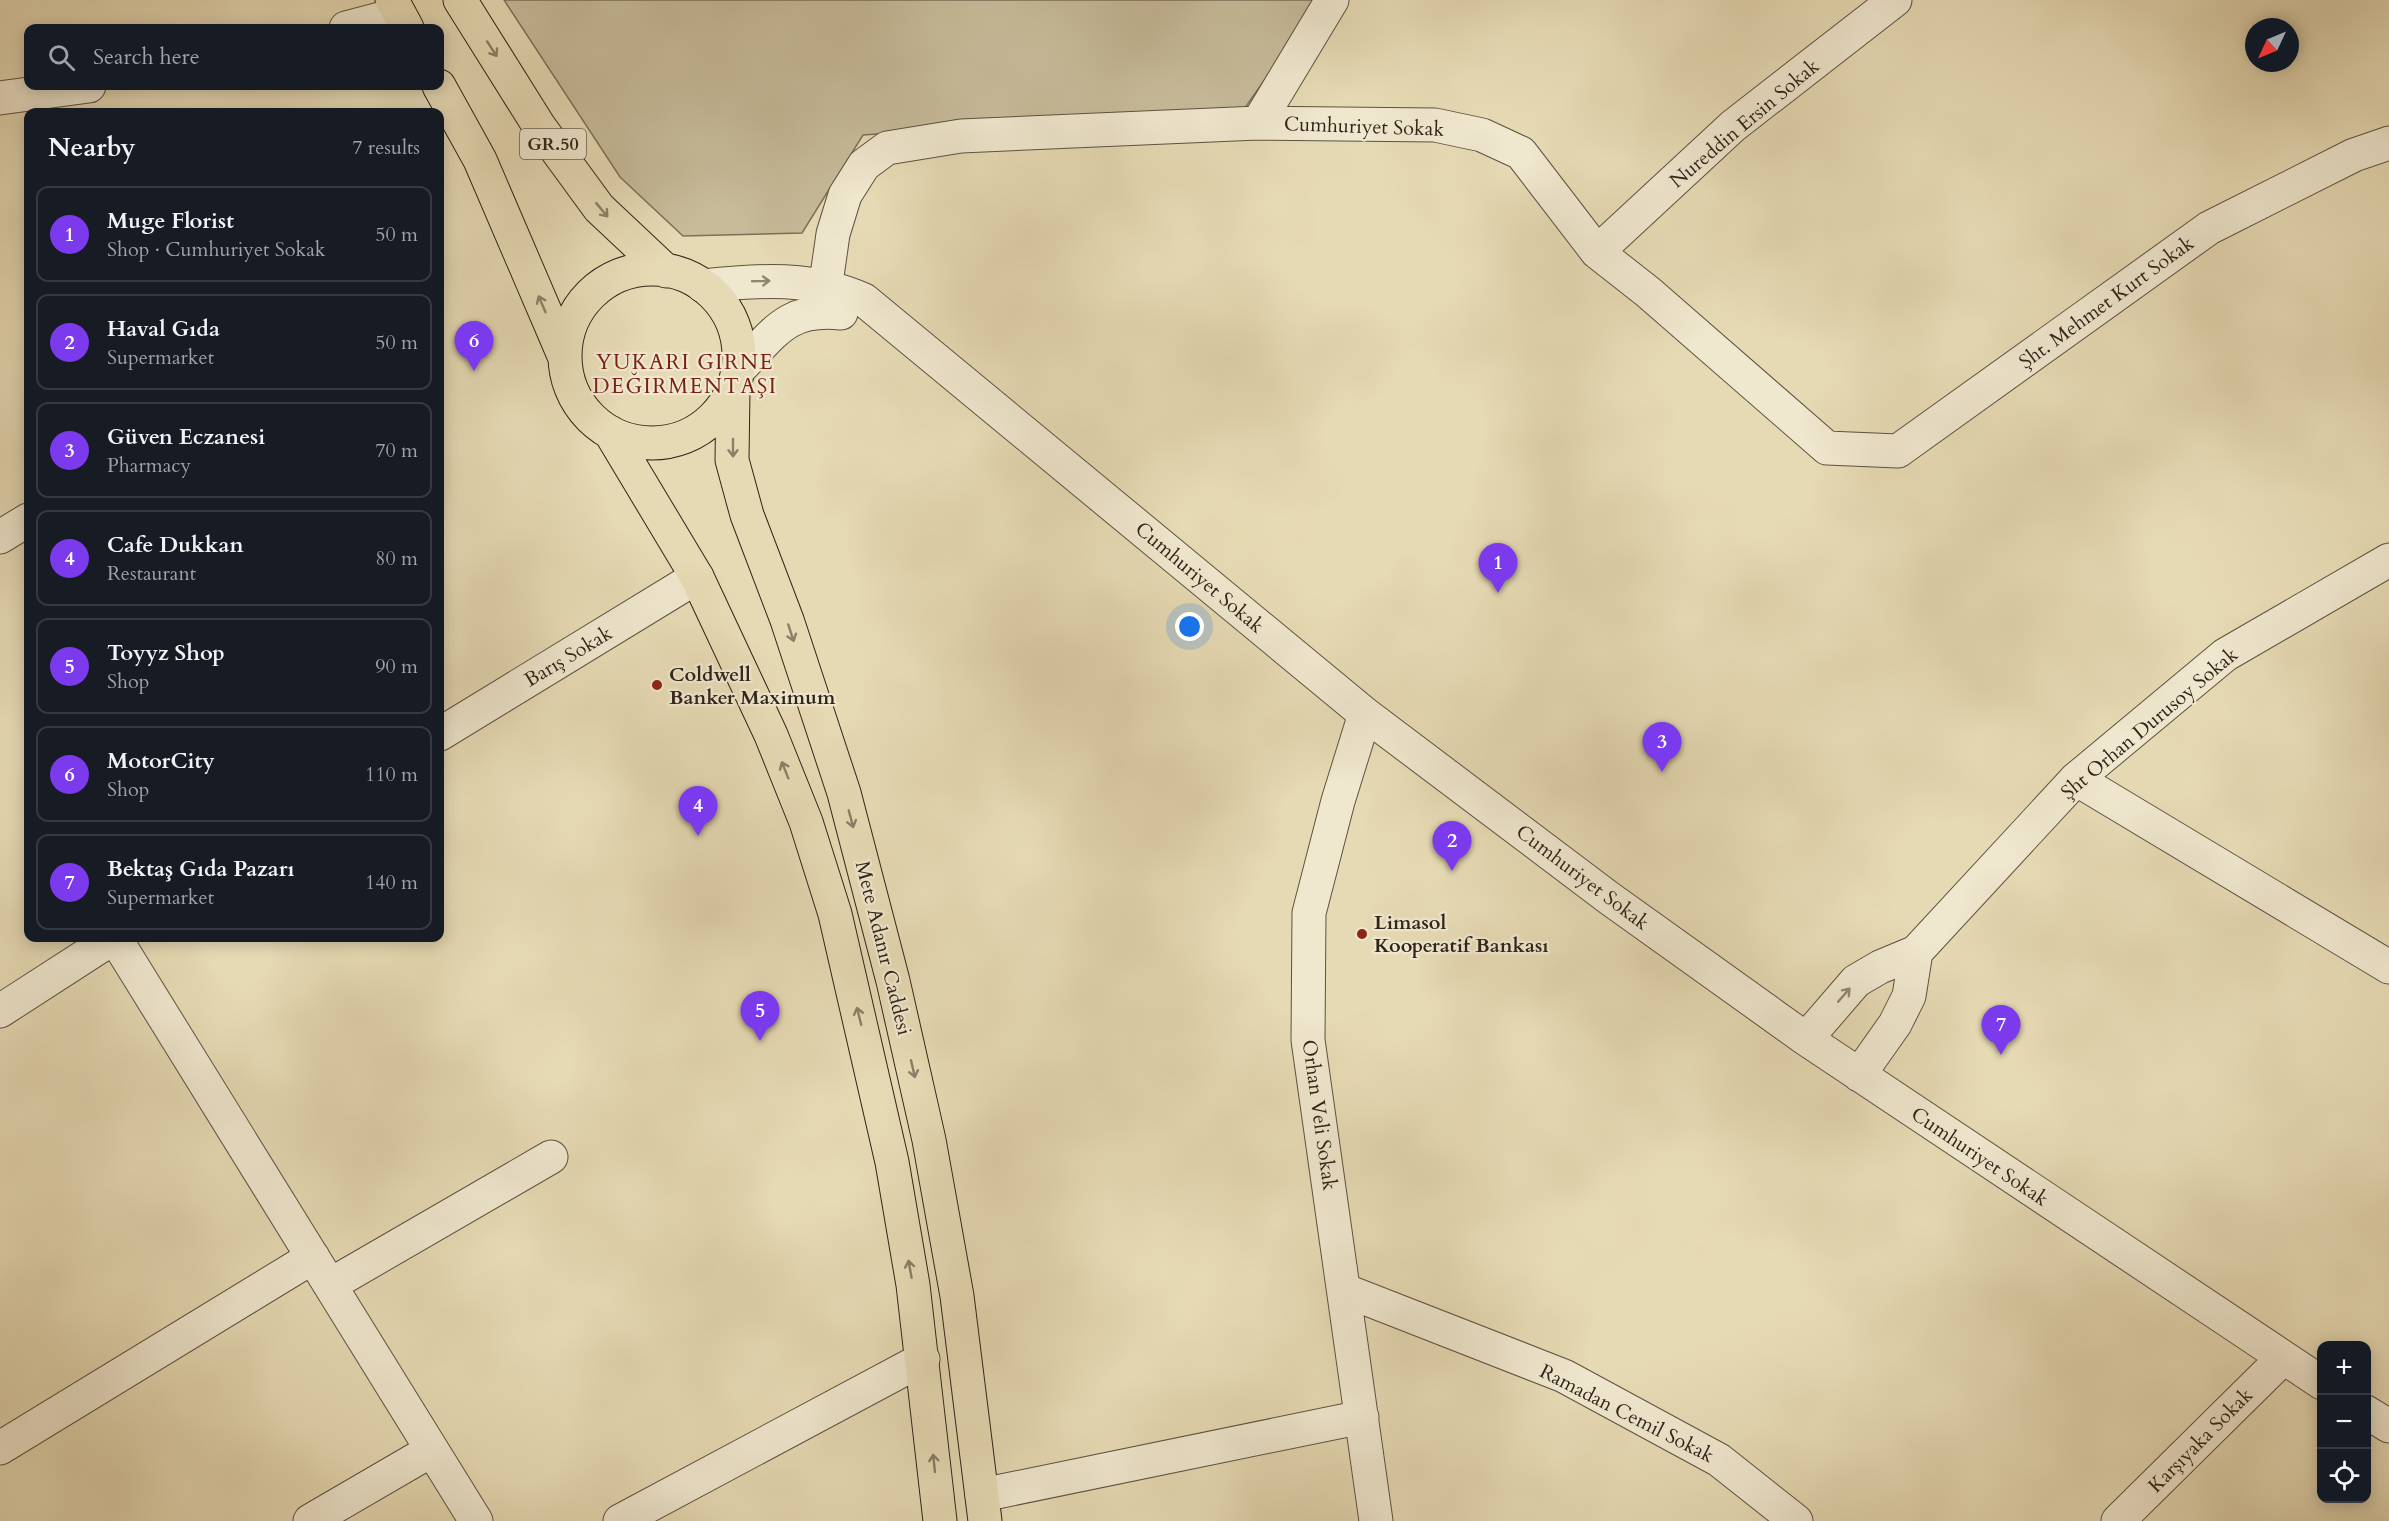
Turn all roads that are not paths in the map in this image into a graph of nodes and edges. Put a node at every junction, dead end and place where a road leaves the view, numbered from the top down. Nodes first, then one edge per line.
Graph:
1 (460, 0) edge
2 (1332, 0) edge
3 (1895, 0) edge
4 (399, 14) edge
5 (361, 24) edge
6 (59, 90) edge
7 (441, 90) edge
8 (0, 98) edge
9 (1258, 123) junction
10 (2389, 143) edge
11 (1597, 252) junction
12 (666, 271) junction
13 (703, 286) junction
14 (823, 298) junction
15 (565, 358) junction
16 (736, 380) junction
17 (610, 432) junction
18 (1827, 448) joint
19 (24, 522) edge
20 (0, 537) edge
21 (2389, 560) edge
22 (697, 578) junction
23 (1365, 714) junction
24 (444, 732) edge
25 (2076, 779) junction
26 (108, 942) edge
27 (116, 942) edge
28 (1916, 951) junction
29 (2389, 967) edge
30 (0, 1011) edge
31 (1806, 1040) junction
32 (1859, 1075) junction
33 (551, 1157) dead end
34 (313, 1257) junction
35 (330, 1285) junction
36 (1344, 1290) junction
37 (923, 1359) junction
38 (2282, 1359) junction
39 (2317, 1380) edge
40 (2371, 1415) edge
41 (1362, 1417) junction
42 (2389, 1426) edge
43 (0, 1449) edge
44 (432, 1450) junction
45 (983, 1508) edge
46 (310, 1521) edge
47 (477, 1521) edge
48 (620, 1521) edge
49 (940, 1521) edge
50 (1376, 1521) edge
51 (1796, 1521) edge
52 (2118, 1521) edge

1 -> 12 main road, GR.50
2 - 9 street
3 - 11 street, Nureddin Ersin Sokak
4 - 5 street
6 - 8 street
15 -> 7 main road, GR.50
9 - 11 street, Cumhuriyet Sokak
9 - 14 street, Cumhuriyet Sokak
10 - 18 street, Şht. Mehmet Kurt Sokak
11 - 18 street, Cumhuriyet Sokak
12 - 13 main road, GR.50
12 - 15 main road, GR.50
13 -> 14 street
13 - 16 main road, GR.50
14 - 16 street
14 - 23 street, Cumhuriyet Sokak
15 - 17 main road, GR.50
16 - 17 main road, GR.50
16 -> 45 main road, Mete Adanır Caddesi / GR.50
17 - 22 main road, Mete Adanır Caddesi / GR.50
19 - 20 street
21 - 25 street, Şht Orhan Durusoy Sokak
22 - 24 street, Barış Sokak
37 -> 22 main road, Mete Adanır Caddesi / GR.50
23 - 31 street, Cumhuriyet Sokak
23 - 36 street, Orhan Veli Sokak
25 - 28 street, Şht Orhan Durusoy Sokak
25 - 29 street
26 - 30 street
27 - 34 street
31 -> 28 street, Şht Orhan Durusoy Sokak
28 - 32 street
31 - 32 street, Cumhuriyet Sokak
32 - 38 street, Cumhuriyet Sokak
33 - 35 street
34 - 35 street
34 - 43 street
35 - 44 street
36 - 41 street, Orhan Veli Sokak
36 - 51 street, Ramadan Cemil Sokak
37 - 48 street
49 -> 37 main road, Mete Adanır Caddesi / GR.50
38 - 39 street, Cumhuriyet Sokak
38 - 52 street, Karşıyaka Sokak
40 - 42 street
41 - 45 street
41 - 50 street, Orhan Veli Sokak
44 - 46 street
44 - 47 street

